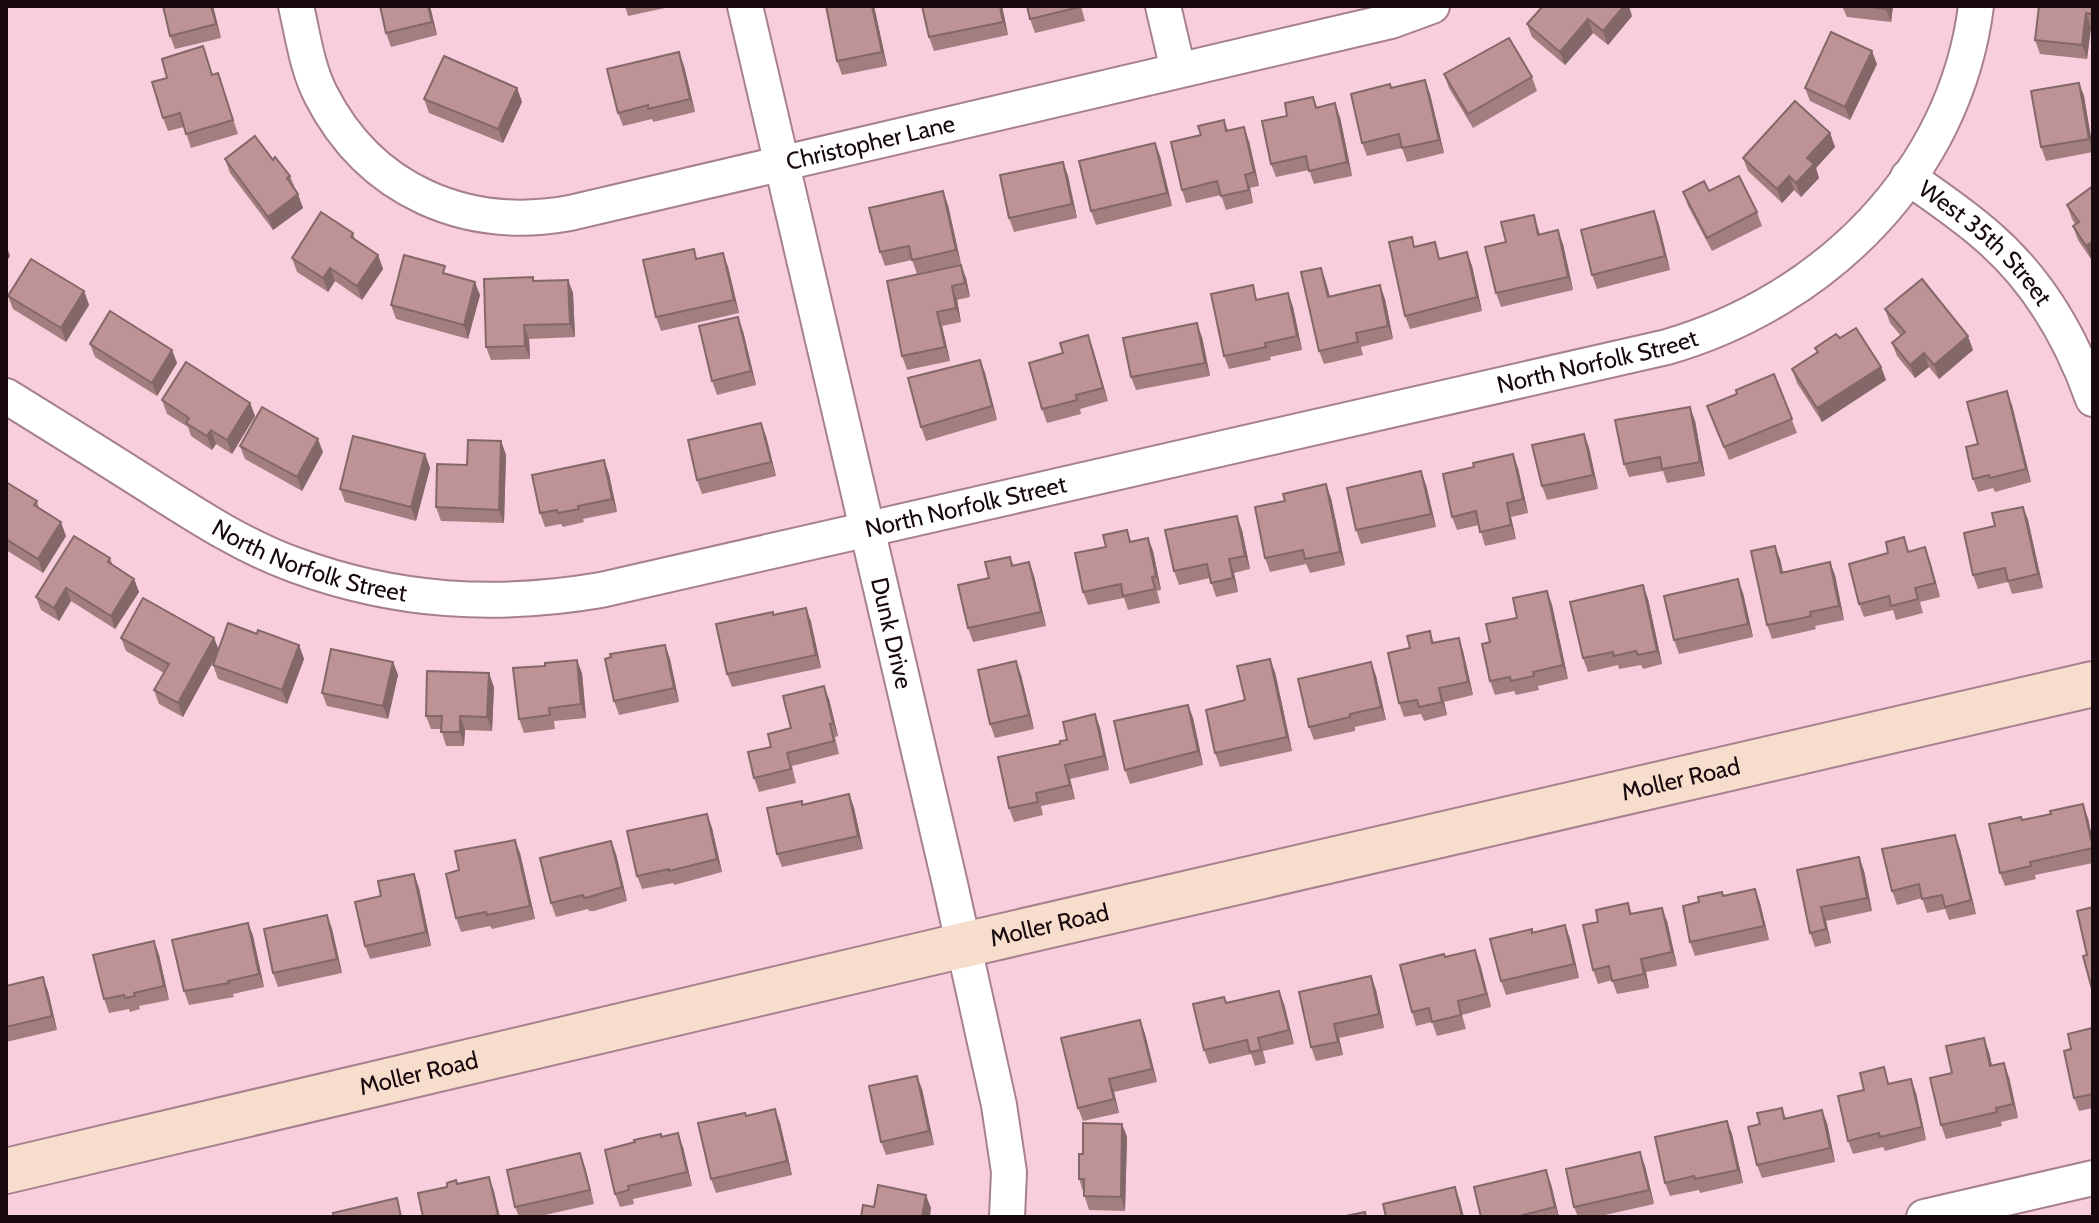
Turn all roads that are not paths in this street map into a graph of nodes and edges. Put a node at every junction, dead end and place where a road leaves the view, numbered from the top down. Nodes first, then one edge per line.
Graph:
1 (296, 6) edge
2 (745, 6) edge
3 (1163, 6) edge
4 (1432, 6) edge
5 (1976, 6) edge
6 (1178, 70) junction
7 (782, 163) junction
8 (1908, 177) junction
9 (6, 396) edge
10 (2093, 399) edge
11 (866, 530) junction
12 (2093, 684) edge
13 (964, 945) junction
14 (6, 1171) edge
15 (2093, 1178) edge
16 (1007, 1217) edge
17 (1924, 1217) edge

1 - 7 street, Christopher Lane
2 - 7 street, Dunk Drive
3 - 6 street
4 - 6 street, Christopher Lane
5 - 8 street, West 35th Street
6 - 7 street, Christopher Lane
7 - 11 street, Dunk Drive
8 - 10 street, West 35th Street
8 - 11 street, North Norfolk Street
9 - 11 street, North Norfolk Street
11 - 13 street, Dunk Drive
12 - 13 main road, Moller Road
13 - 14 main road, Moller Road
13 - 16 street, Dunk Drive
15 - 17 street

